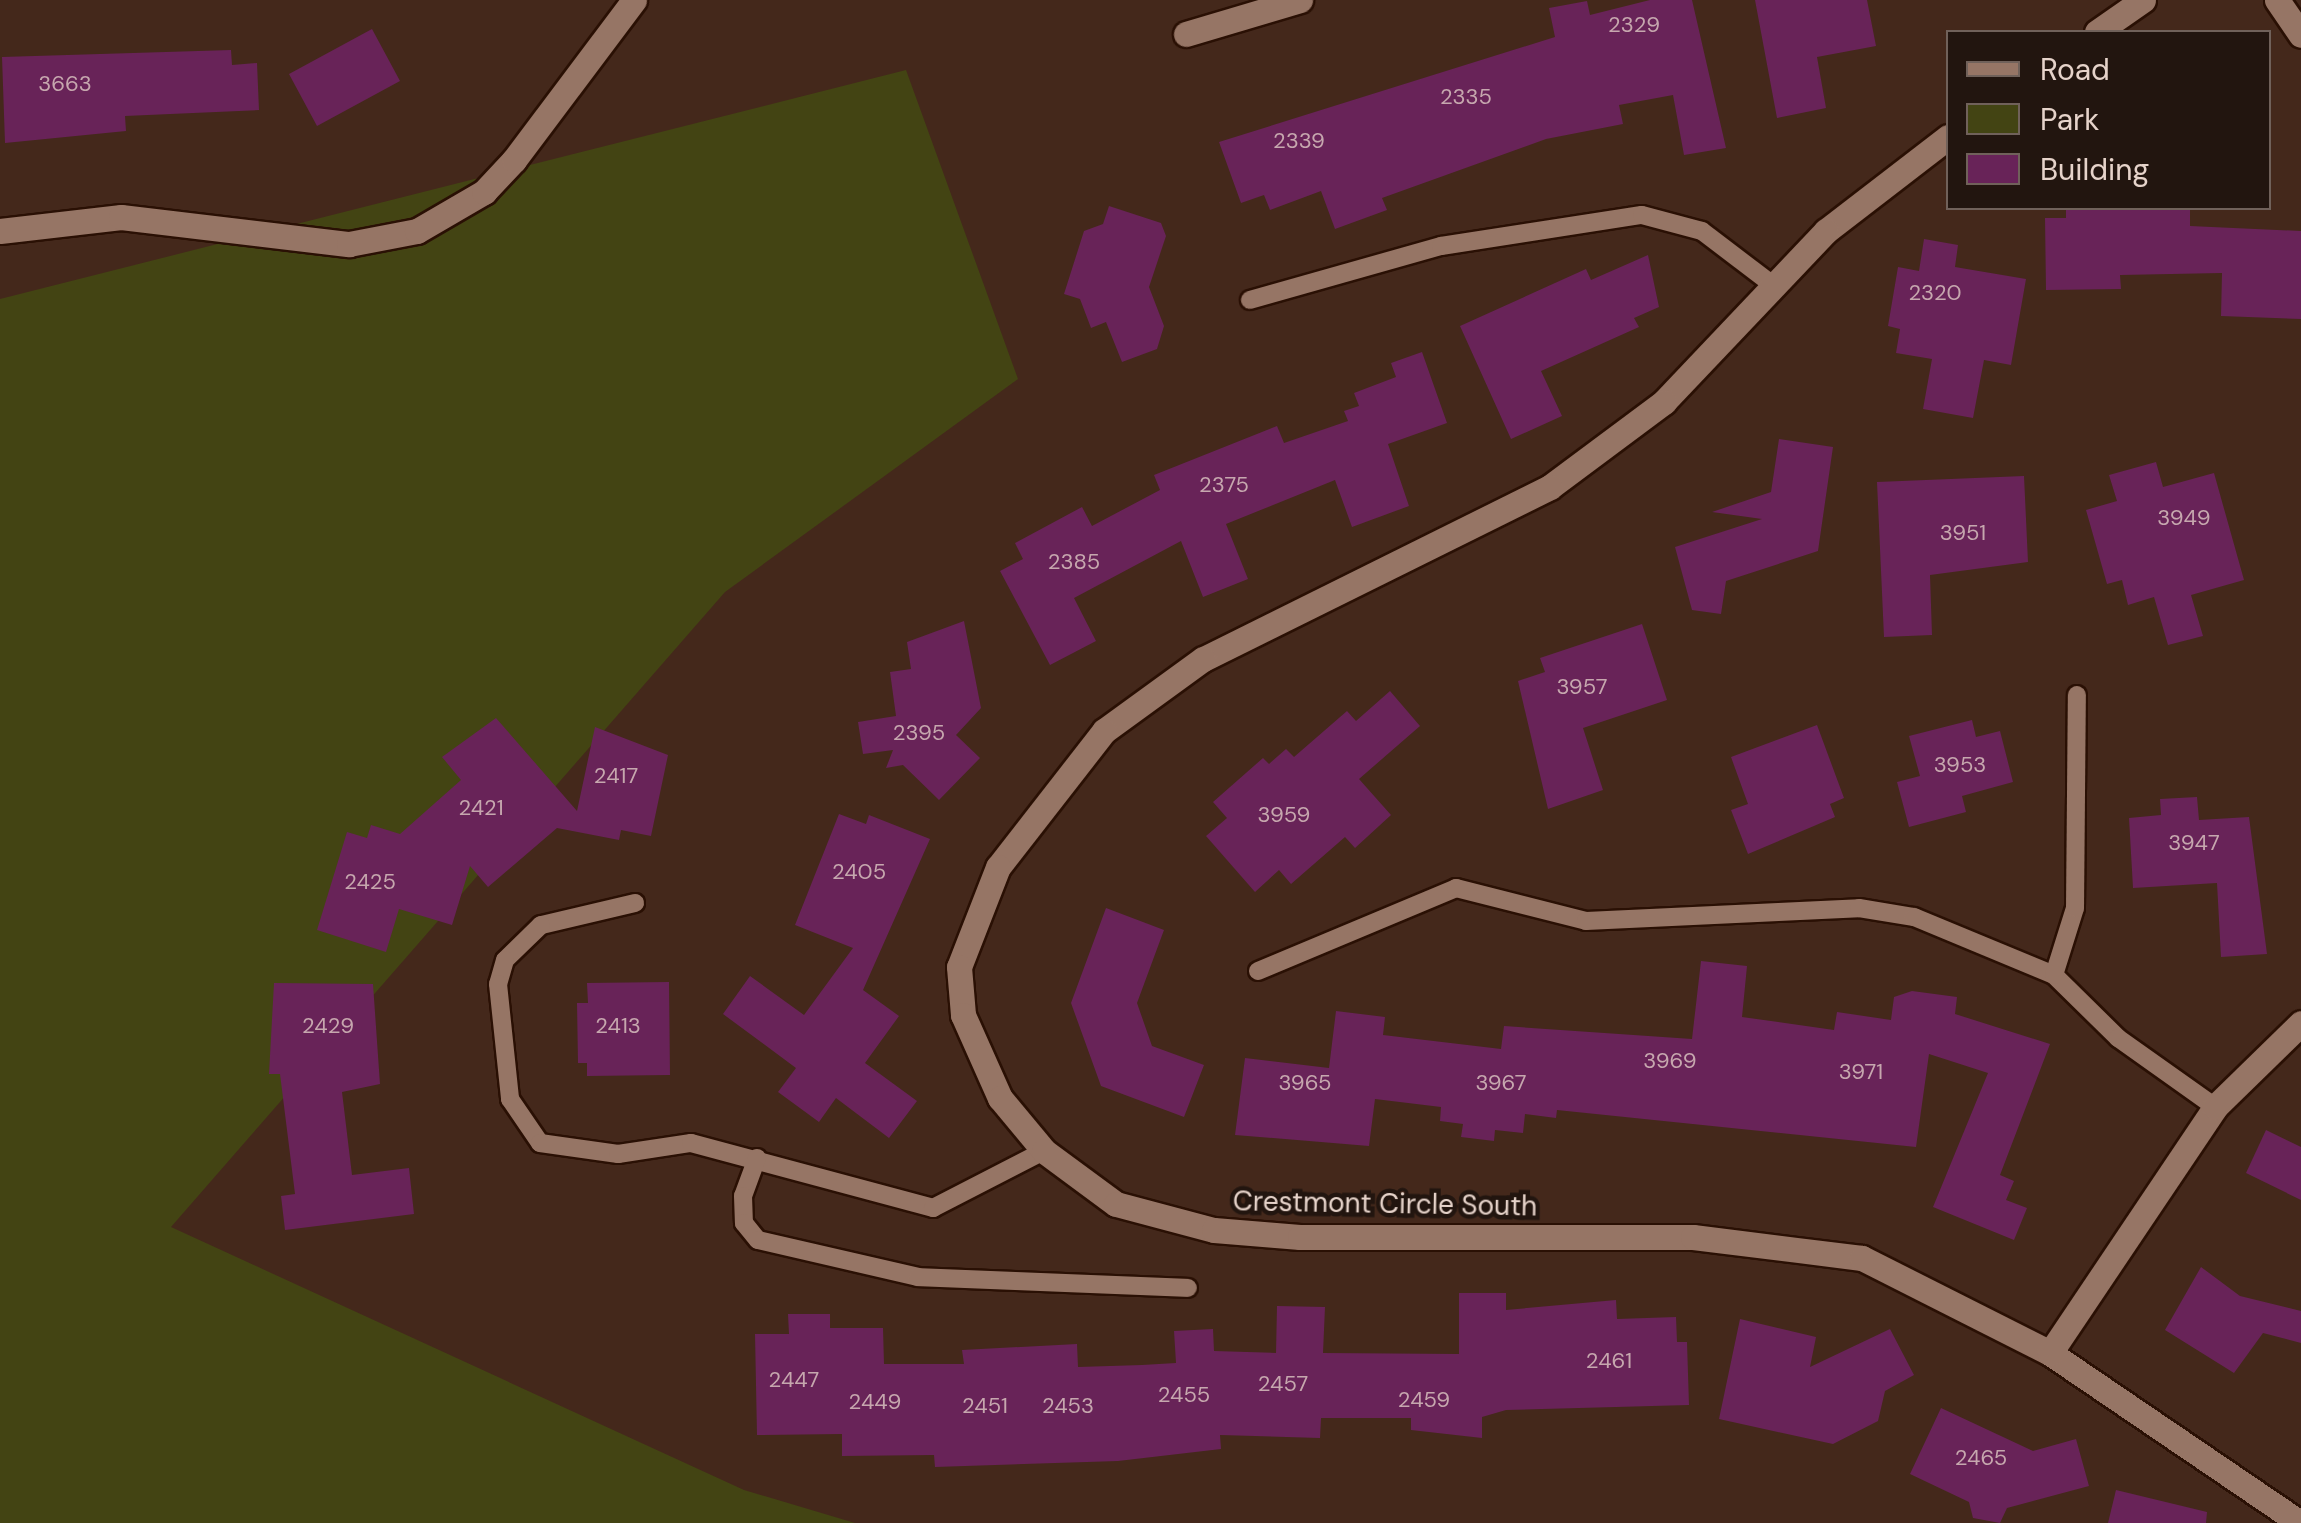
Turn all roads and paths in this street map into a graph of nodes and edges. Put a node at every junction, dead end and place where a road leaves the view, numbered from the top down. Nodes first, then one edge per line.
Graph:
1 (634, 0) edge
2 (1300, 0) edge
3 (2144, 0) edge
4 (2276, 0) edge
5 (2100, 30) edge
6 (1186, 34) dead end
7 (2301, 35) edge
8 (1946, 139) edge
9 (0, 231) edge
10 (1773, 285) junction
11 (1250, 300) dead end
12 (2078, 695) dead end
13 (636, 902) dead end
14 (1258, 971) dead end
15 (2054, 975) junction
16 (2301, 1023) edge
17 (2215, 1107) junction
18 (1044, 1151) junction
19 (757, 1158) junction
20 (1188, 1288) dead end
21 (2050, 1354) junction
22 (2300, 1523) edge

1 - 9 street
2 - 6 street
3 - 5 street
4 - 7 street
8 - 10 street, Crestmont Circle South
10 - 11 lane
10 - 18 street, Crestmont Circle South
12 - 15 lane
13 - 19 lane
14 - 15 lane
15 - 17 lane
16 - 17 street
17 - 21 street
18 - 19 lane
18 - 21 street, Crestmont Circle South
19 - 20 lane
21 - 22 street, Crestmont Circle South

